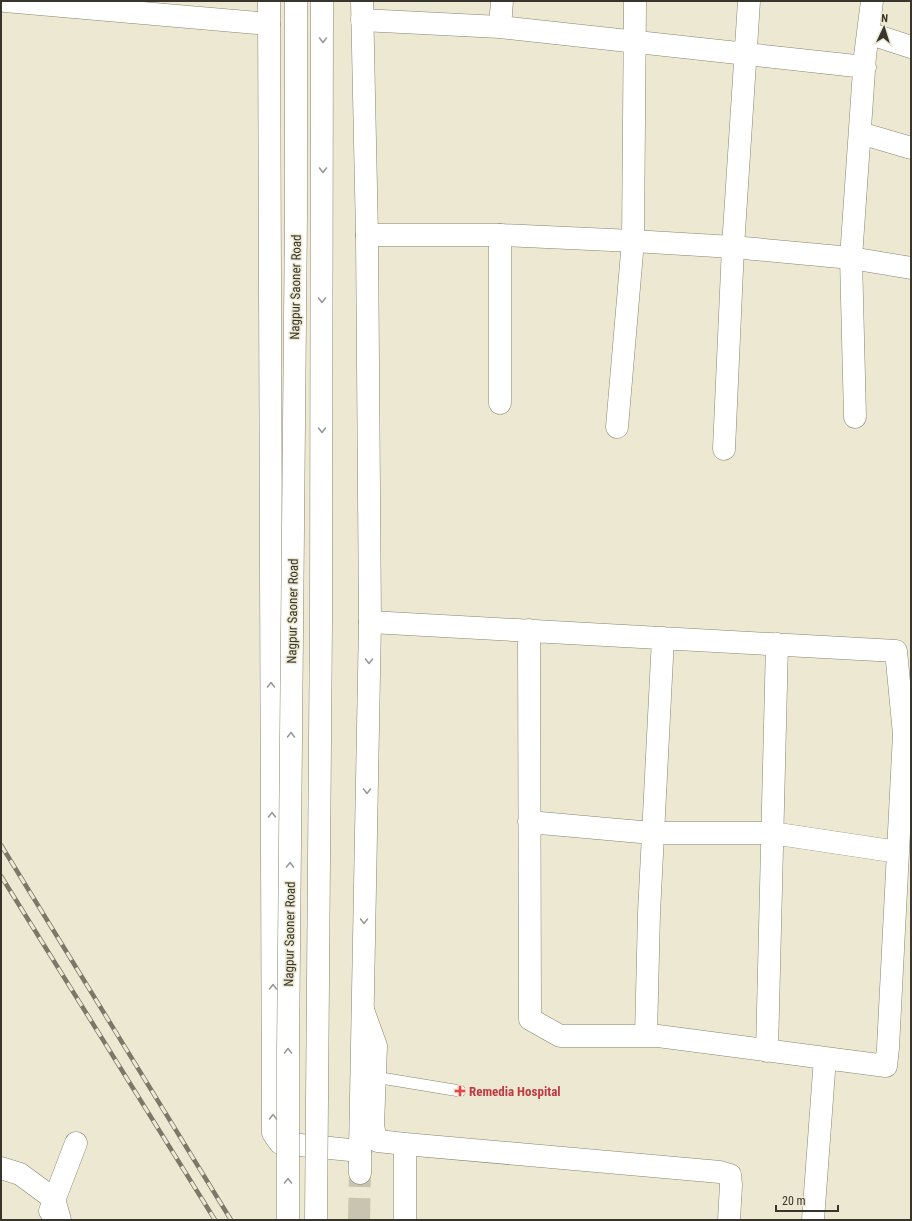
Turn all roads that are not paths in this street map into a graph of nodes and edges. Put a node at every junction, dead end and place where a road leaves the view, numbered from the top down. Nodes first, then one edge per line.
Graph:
1 (5, 1) edge
2 (269, 1) edge
3 (296, 1) edge
4 (322, 1) edge
5 (502, 1) edge
6 (635, 1) edge
7 (749, 1) edge
8 (872, 1) edge
9 (362, 10) edge
10 (269, 24) junction
11 (500, 27) junction
12 (868, 34) junction
13 (634, 41) junction
14 (911, 46) edge
15 (745, 53) junction
16 (865, 67) junction
17 (860, 133) junction
18 (911, 148) edge
19 (367, 235) junction
20 (500, 235) junction
21 (633, 241) junction
22 (733, 247) junction
23 (851, 258) junction
24 (911, 268) edge
25 (500, 403) dead end
26 (855, 417) dead end
27 (617, 427) dead end
28 (724, 449) dead end
29 (370, 622) junction
30 (529, 630) junction
31 (663, 638) junction
32 (777, 644) junction
33 (529, 822) junction
34 (652, 833) junction
35 (772, 834) junction
36 (898, 852) junction
37 (363, 1010) junction
38 (646, 1036) junction
39 (767, 1051) junction
40 (825, 1058) junction
41 (376, 1077) junction
42 (460, 1091) dead end
43 (76, 1143) dead end
44 (405, 1144) junction
45 (360, 1151) junction
46 (1, 1168) edge
47 (360, 1173) tunnel mouth
48 (54, 1199) junction
49 (46, 1220) edge
50 (60, 1220) edge
51 (288, 1220) edge
52 (316, 1220) edge
53 (404, 1220) edge
54 (730, 1220) edge
55 (813, 1220) edge

1 - 10 main road
2 - 10 main road
51 -> 3 main road, Nagpur Saoner Road, bridge
4 -> 52 main road, Nagpur Saoner Road, bridge
5 - 11 main road
6 - 13 main road
7 - 15 main road
8 - 12 main road
9 - 11 main road
9 - 19 main road
45 -> 10 main road
11 - 13 main road
12 - 14 main road
12 - 16 main road
13 - 15 main road
13 - 21 main road
15 - 16 main road
15 - 22 main road
16 - 17 main road
17 - 18 main road
17 - 23 main road
19 - 20 main road
19 - 29 main road
20 - 21 main road
20 - 25 main road
21 - 22 main road
21 - 27 main road
22 - 23 main road
22 - 28 main road
23 - 24 main road
23 - 26 main road
29 - 30 main road
29 -> 37 main road
30 - 31 main road
30 - 33 main road
31 - 32 main road
31 - 34 main road
32 - 35 main road
32 - 36 main road
33 - 34 main road
33 - 38 main road
34 - 35 main road
34 - 38 main road
35 - 36 main road
35 - 39 main road
36 - 40 main road
37 - 41 main road
37 - 45 main road
38 - 39 main road
39 - 40 main road
40 - 55 main road
41 - 42 lane
41 - 44 main road
43 - 48 main road
44 - 53 main road
44 - 54 main road
45 - 47 main road
46 - 48 main road
48 - 49 main road
48 - 50 main road

